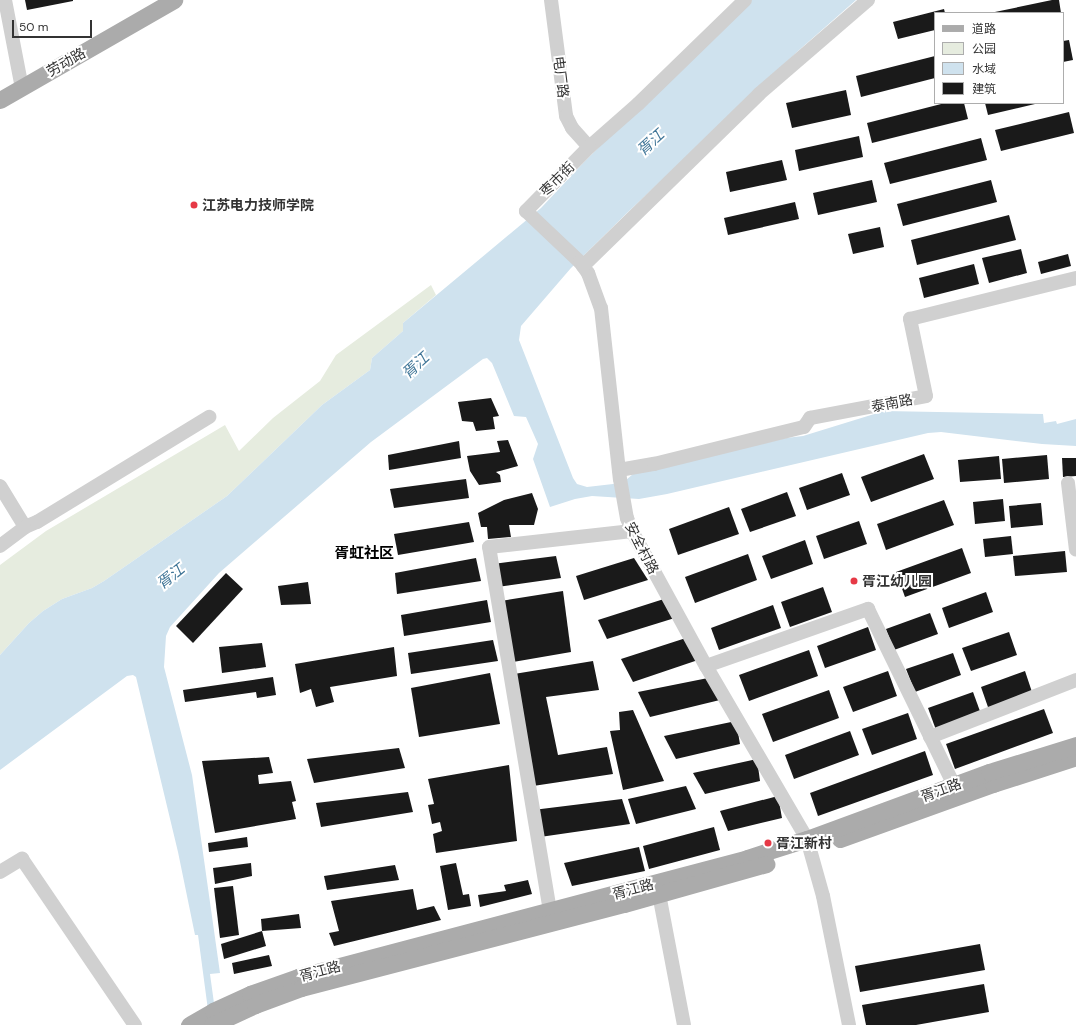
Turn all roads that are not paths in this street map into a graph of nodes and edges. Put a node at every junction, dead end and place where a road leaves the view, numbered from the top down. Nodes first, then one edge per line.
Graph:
1 (5, 0) edge
2 (150, 0) edge
3 (174, 0) edge
4 (551, 0) edge
5 (745, 0) edge
6 (868, 0) edge
7 (20, 82) junction
8 (0, 86) edge
9 (0, 100) edge
10 (589, 147) junction
11 (528, 213) joint
12 (581, 264) junction
13 (1076, 278) edge
14 (209, 417) dead end
15 (620, 474) junction
16 (1068, 483) dead end
17 (0, 486) edge
18 (25, 527) junction
19 (632, 531) junction
20 (0, 546) edge
21 (1076, 550) edge
22 (706, 666) junction
23 (1076, 680) edge
24 (930, 737) junction
25 (1076, 745) edge
26 (1076, 757) edge
27 (954, 785) junction
28 (809, 845) junction
29 (0, 872) edge
30 (659, 894) junction
31 (550, 911) junction
32 (268, 993) junction
33 (135, 1025) edge
34 (189, 1025) edge
35 (212, 1025) edge
36 (684, 1025) edge
37 (849, 1025) edge

1 - 7 street
2 - 7 main road, 劳动路
3 - 7 main road, 劳动路
4 - 10 street, 电厂路
5 - 10 street, 枣市街
6 - 12 street
7 - 8 main road, 劳动路
7 - 9 main road, 劳动路
10 - 11 street, 枣市街
11 - 12 street, 安全村路
12 - 15 street, 安全村路
13 - 15 street, 泰南路
14 - 18 street
15 - 19 street, 安全村路
16 - 21 street
17 - 18 street
18 - 20 street
19 - 22 street, 安全村路
19 - 31 street
22 - 24 street
22 - 28 street, 安全村路
23 - 24 street
24 - 27 street
25 - 27 main road, 胥江路
26 - 28 main road, 胥江路
27 - 28 main road, 胥江路
28 - 30 main road, 胥江路
28 - 31 main road, 胥江路
28 - 37 street, 安全村路
29 - 33 street
30 - 32 main road, 胥江路
30 - 36 street
31 - 32 main road, 胥江路
32 - 34 main road, 胥江路
32 - 35 main road, 胥江路

